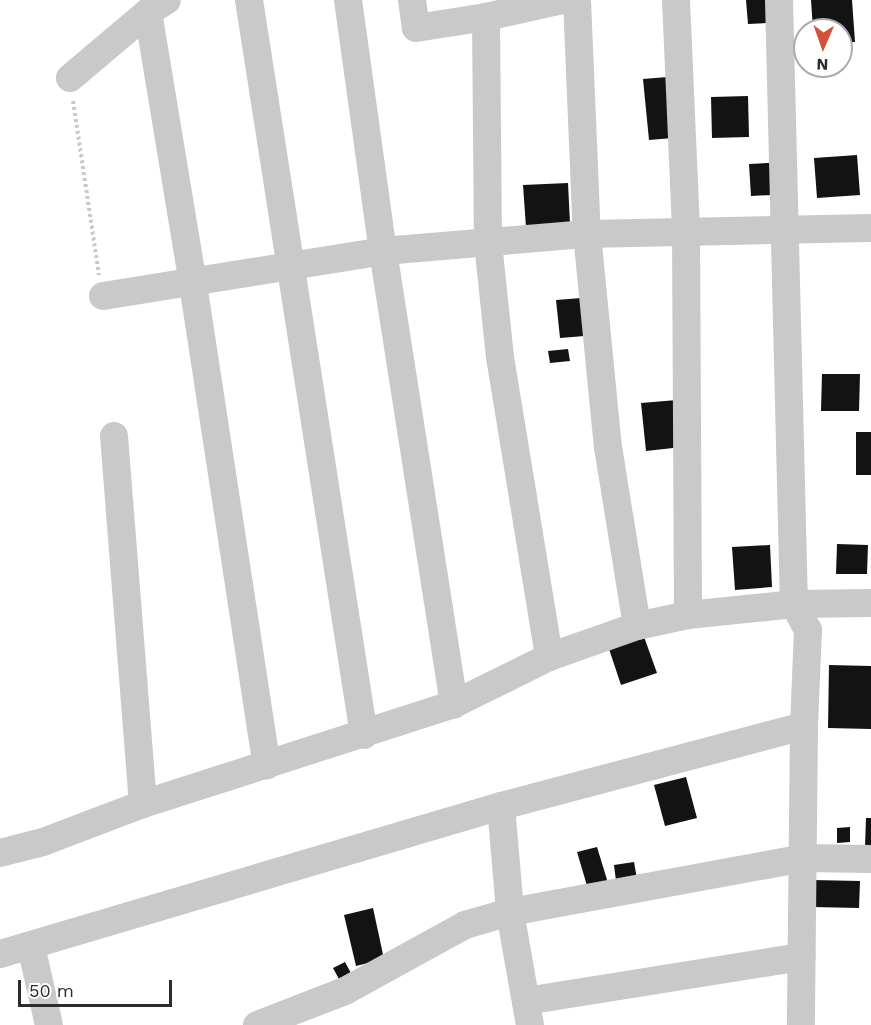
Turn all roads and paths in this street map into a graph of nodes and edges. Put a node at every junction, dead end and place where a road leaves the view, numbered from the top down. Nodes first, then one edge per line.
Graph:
1 (249, 0) edge
2 (348, 0) edge
3 (411, 0) edge
4 (562, 0) edge
5 (577, 0) edge
6 (676, 0) edge
7 (779, 0) edge
8 (158, 6) edge
9 (486, 16) junction
10 (70, 78) joint
11 (871, 228) edge
12 (686, 230) junction
13 (786, 230) junction
14 (587, 234) junction
15 (488, 243) junction
16 (384, 251) junction
17 (288, 265) junction
18 (194, 284) junction
19 (103, 296) joint
20 (114, 436) dead end
21 (871, 603) edge
22 (794, 604) junction
23 (688, 615) junction
24 (637, 626) junction
25 (549, 657) junction
26 (454, 704) junction
27 (804, 726) junction
28 (364, 735) junction
29 (267, 765) junction
30 (143, 804) junction
31 (501, 806) junction
32 (0, 853) edge
33 (803, 858) junction
34 (871, 859) edge
35 (510, 912) junction
36 (31, 946) junction
37 (0, 954) edge
38 (802, 957) junction
39 (528, 1013) edge
40 (49, 1025) edge
41 (256, 1025) edge
42 (801, 1025) edge

1 - 17 street
2 - 16 street
3 - 9 street
4 - 9 street
5 - 14 street
6 - 12 street
7 - 13 street
8 - 10 street
8 - 18 street
9 - 15 street
10 - 19 path
11 - 13 street
12 - 13 street
12 - 14 street
12 - 23 street
13 - 22 street
14 - 15 street
14 - 24 street
15 - 16 street
15 - 25 street
16 - 17 street
16 - 26 street
17 - 18 street
17 - 28 street
18 - 19 street
18 - 29 street
20 - 30 street
21 - 22 street
22 - 23 street
22 - 27 street
23 - 24 street
24 - 25 street
25 - 26 street
26 - 28 street
27 - 31 street
27 - 33 street
28 - 29 street
29 - 30 street
30 - 32 street
31 - 35 street
31 - 36 street
33 - 34 street
33 - 35 street
33 - 38 street
35 - 39 street
35 - 41 street
36 - 37 street
36 - 40 street
38 - 39 street
38 - 42 street

